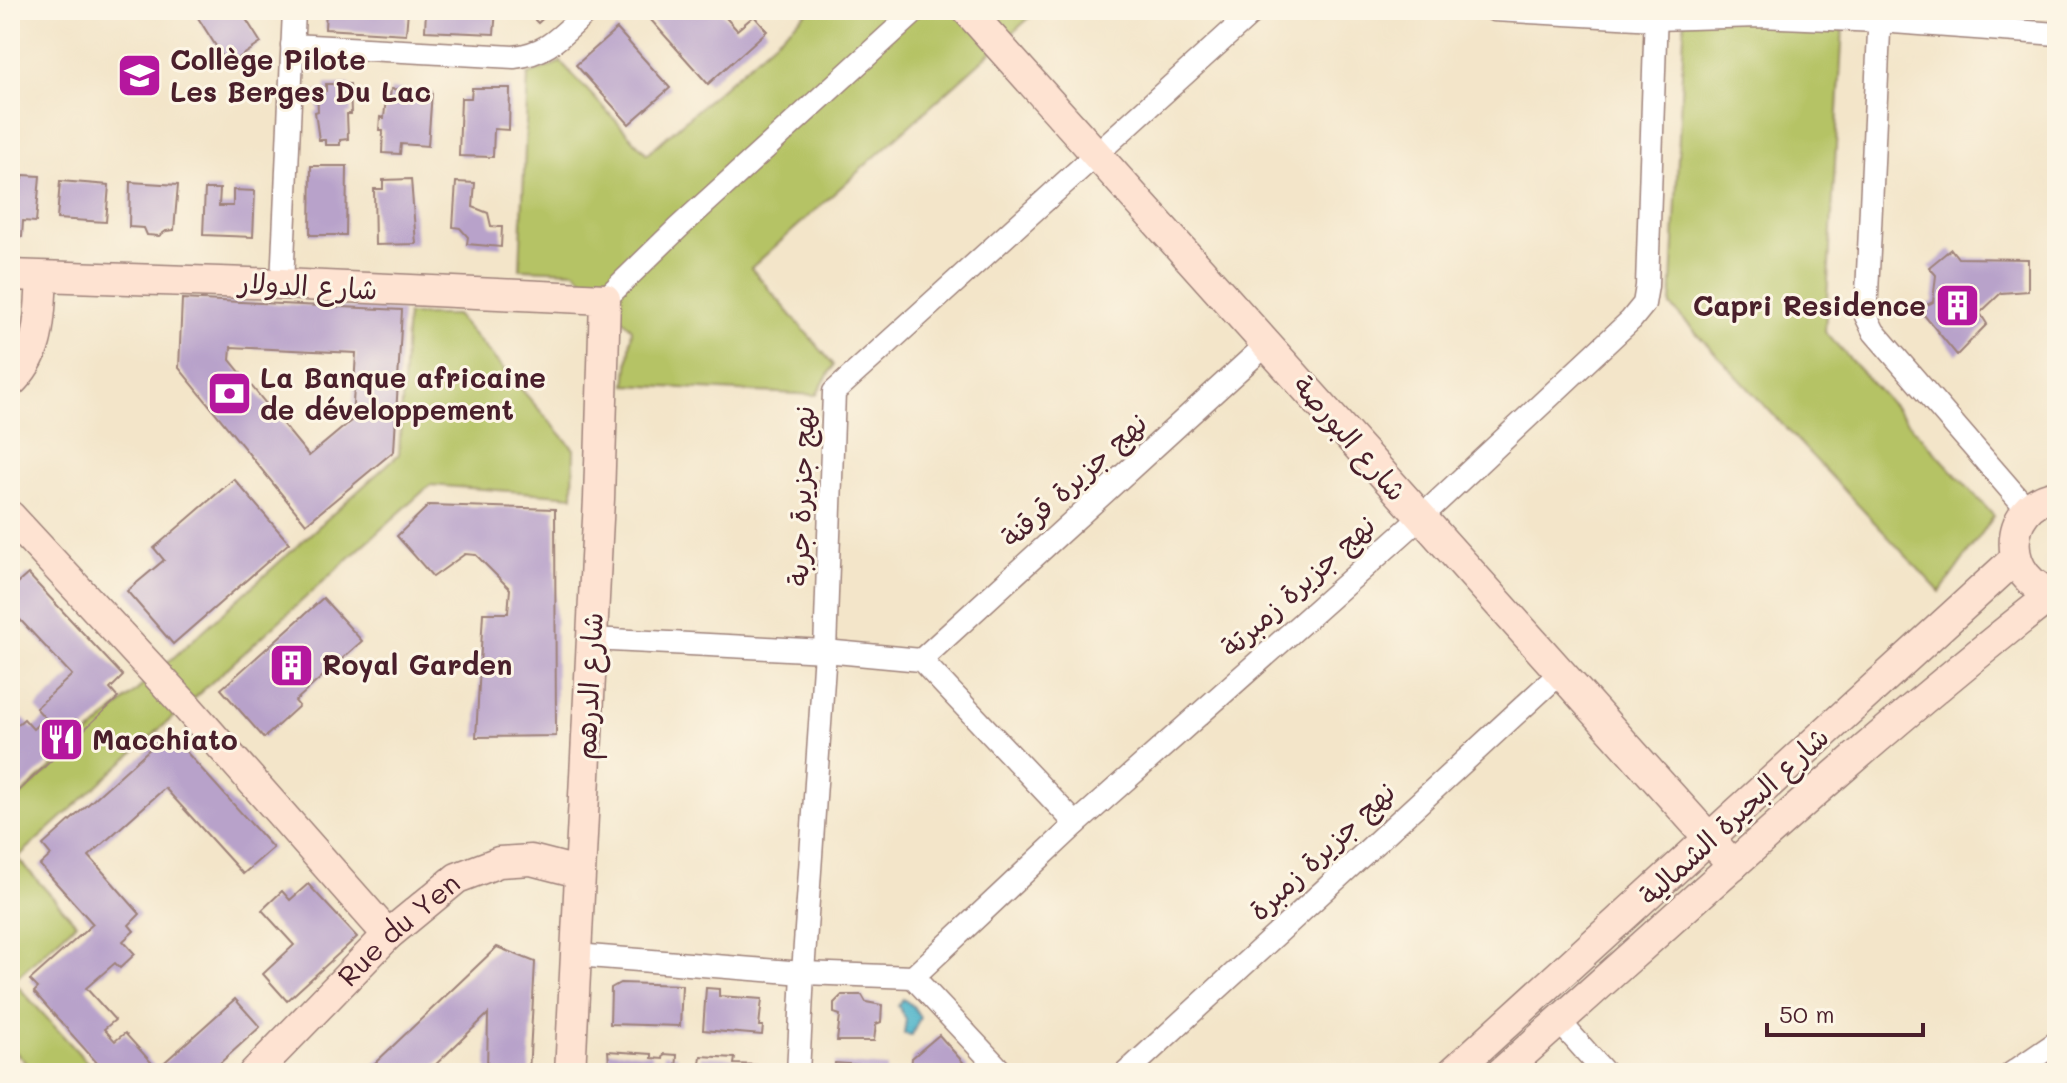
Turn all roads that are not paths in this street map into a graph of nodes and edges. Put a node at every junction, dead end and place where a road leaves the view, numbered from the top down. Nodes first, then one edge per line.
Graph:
1 (294, 10) edge
2 (589, 10) edge
3 (917, 10) edge
4 (967, 10) edge
5 (1255, 10) edge
6 (1494, 10) edge
7 (1655, 14) edge
8 (1880, 15) edge
9 (2057, 34) edge
10 (292, 45) junction
11 (1096, 153) junction
12 (10, 275) edge
13 (42, 278) junction
14 (282, 284) junction
15 (605, 299) junction
16 (1267, 344) junction
17 (10, 383) edge
18 (2057, 495) edge
19 (2028, 510) junction
20 (10, 516) edge
21 (1420, 518) junction
22 (2016, 558) junction
23 (2055, 594) edge
24 (591, 639) junction
25 (825, 651) junction
26 (921, 660) junction
27 (1559, 674) junction
28 (1076, 824) junction
29 (1710, 840) junction
30 (1733, 865) junction
31 (578, 872) junction
32 (388, 935) junction
33 (576, 955) junction
34 (803, 973) junction
35 (913, 977) junction
36 (1559, 1021) junction
37 (2057, 1042) edge
38 (254, 1073) edge
39 (570, 1073) edge
40 (798, 1073) edge
41 (1003, 1073) edge
42 (1126, 1073) edge
43 (1452, 1073) edge
44 (1501, 1073) edge
45 (1605, 1073) edge
46 (2012, 1073) edge

1 - 10 street
2 - 10 street
3 - 15 street
4 - 11 street, شارع البورصة
5 - 11 street, نهج جزيرة جربة
6 - 7 street
7 - 8 street
7 - 21 street, نهج جزيرة زمبرتة
8 - 9 street
8 - 19 street
10 - 14 street
11 - 16 street, شارع البورصة
11 - 25 street, نهج جزيرة جربة
12 - 13 street, شارع الدولار
13 - 14 street, شارع الدولار
13 - 17 street
14 - 15 street, شارع الدولار
15 - 24 street, شارع الدرهم
16 - 21 street, شارع البورصة
16 - 26 street, نهج جزيرة قرقنة
18 - 19 street
19 - 22 street
20 - 32 street
21 - 27 street, شارع البورصة
21 - 28 street, نهج جزيرة زمبرتة
22 - 23 street
22 - 29 street, شارع البحيرة الشمالية
23 - 30 street, شارع البحيرة الشمالية
24 - 25 street
24 - 31 street, شارع الدرهم
25 - 26 street
25 - 34 street, نهج جزيرة جربة
26 - 28 street
27 - 29 street, شارع البورصة
27 - 42 street, نهج جزيرة زمبرة
28 - 35 street, نهج جزيرة زمبرتة
29 - 30 street, شارع البورصة
29 - 43 street, شارع البحيرة الشمالية
30 - 36 street, شارع البحيرة الشمالية
31 - 32 street, Rue du Yen
31 - 33 street, شارع الدرهم
32 - 38 street, Rue du Yen
33 - 34 street
33 - 39 street, شارع الدرهم
34 - 35 street
34 - 40 street, نهج جزيرة جربة
35 - 41 street
36 - 44 street, شارع البحيرة الشمالية
36 - 45 street
37 - 46 street

